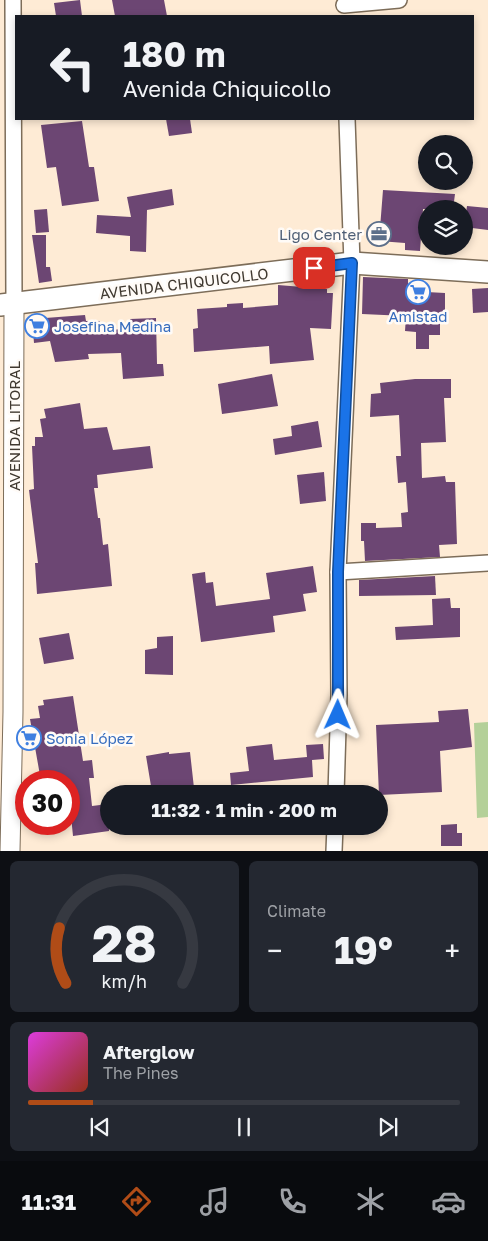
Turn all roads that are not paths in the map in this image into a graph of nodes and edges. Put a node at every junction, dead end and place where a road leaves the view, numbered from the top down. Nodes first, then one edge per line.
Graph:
1 (13, 0) edge
2 (398, 0) edge
3 (344, 7) edge
4 (347, 120) edge
5 (352, 263) junction
6 (488, 272) edge
7 (7, 304) edge
8 (488, 563) edge
9 (338, 572) junction
10 (336, 785) edge
11 (335, 835) edge
12 (10, 851) edge
13 (334, 851) edge

1 - 7 street, AVENIDA LITORAL
2 - 3 street
4 - 5 street
5 - 6 main road, AVENIDA CHIQUICOLLO
5 - 7 main road, AVENIDA CHIQUICOLLO
5 - 9 street
7 - 12 street, AVENIDA LITORAL
8 - 9 street
9 - 10 street
11 - 13 street

